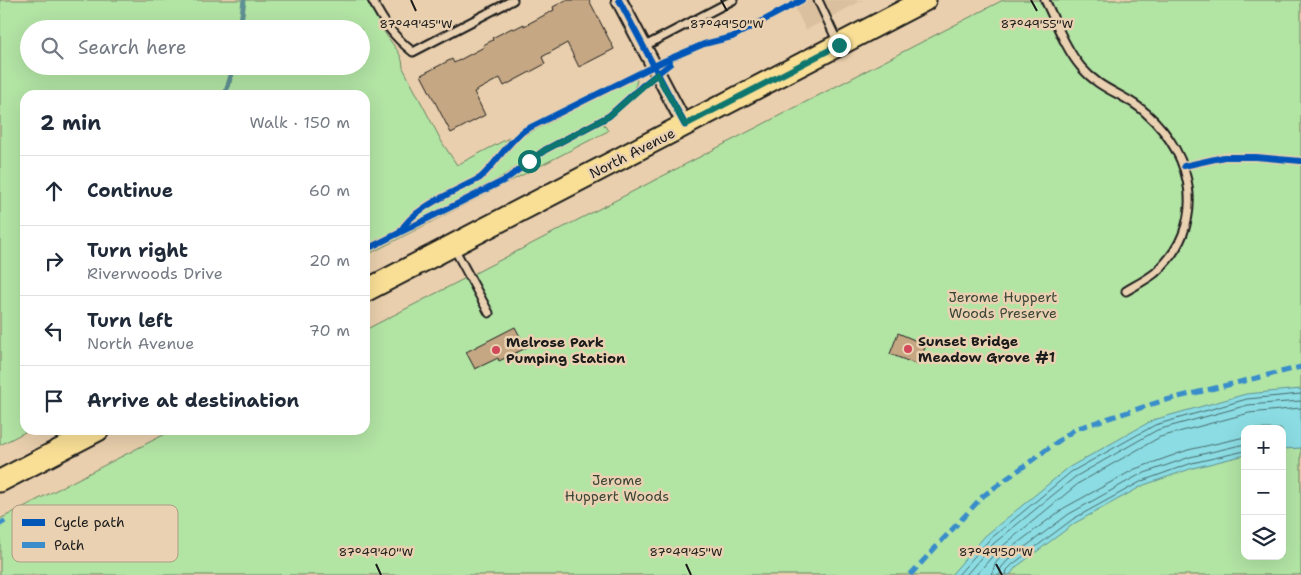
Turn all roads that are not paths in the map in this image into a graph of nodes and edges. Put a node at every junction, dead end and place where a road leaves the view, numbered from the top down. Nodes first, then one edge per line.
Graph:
1 (372, 0) edge
2 (513, 0) edge
3 (619, 0) edge
4 (733, 0) edge
5 (818, 0) edge
6 (925, 0) edge
7 (1045, 0) edge
8 (839, 45) junction
9 (643, 47) junction
10 (685, 125) junction
11 (453, 246) junction
12 (370, 288) edge
13 (1126, 291) dead end
14 (489, 313) dead end
15 (88, 435) edge
16 (0, 481) edge

1 - 2 lane
3 - 9 street
4 - 9 lane
5 - 8 lane
6 - 8 main road, North Avenue
7 - 13 lane
8 - 10 main road, North Avenue
9 - 10 street
10 - 11 main road, North Avenue
11 - 12 main road, North Avenue
11 - 14 lane
15 - 16 main road

